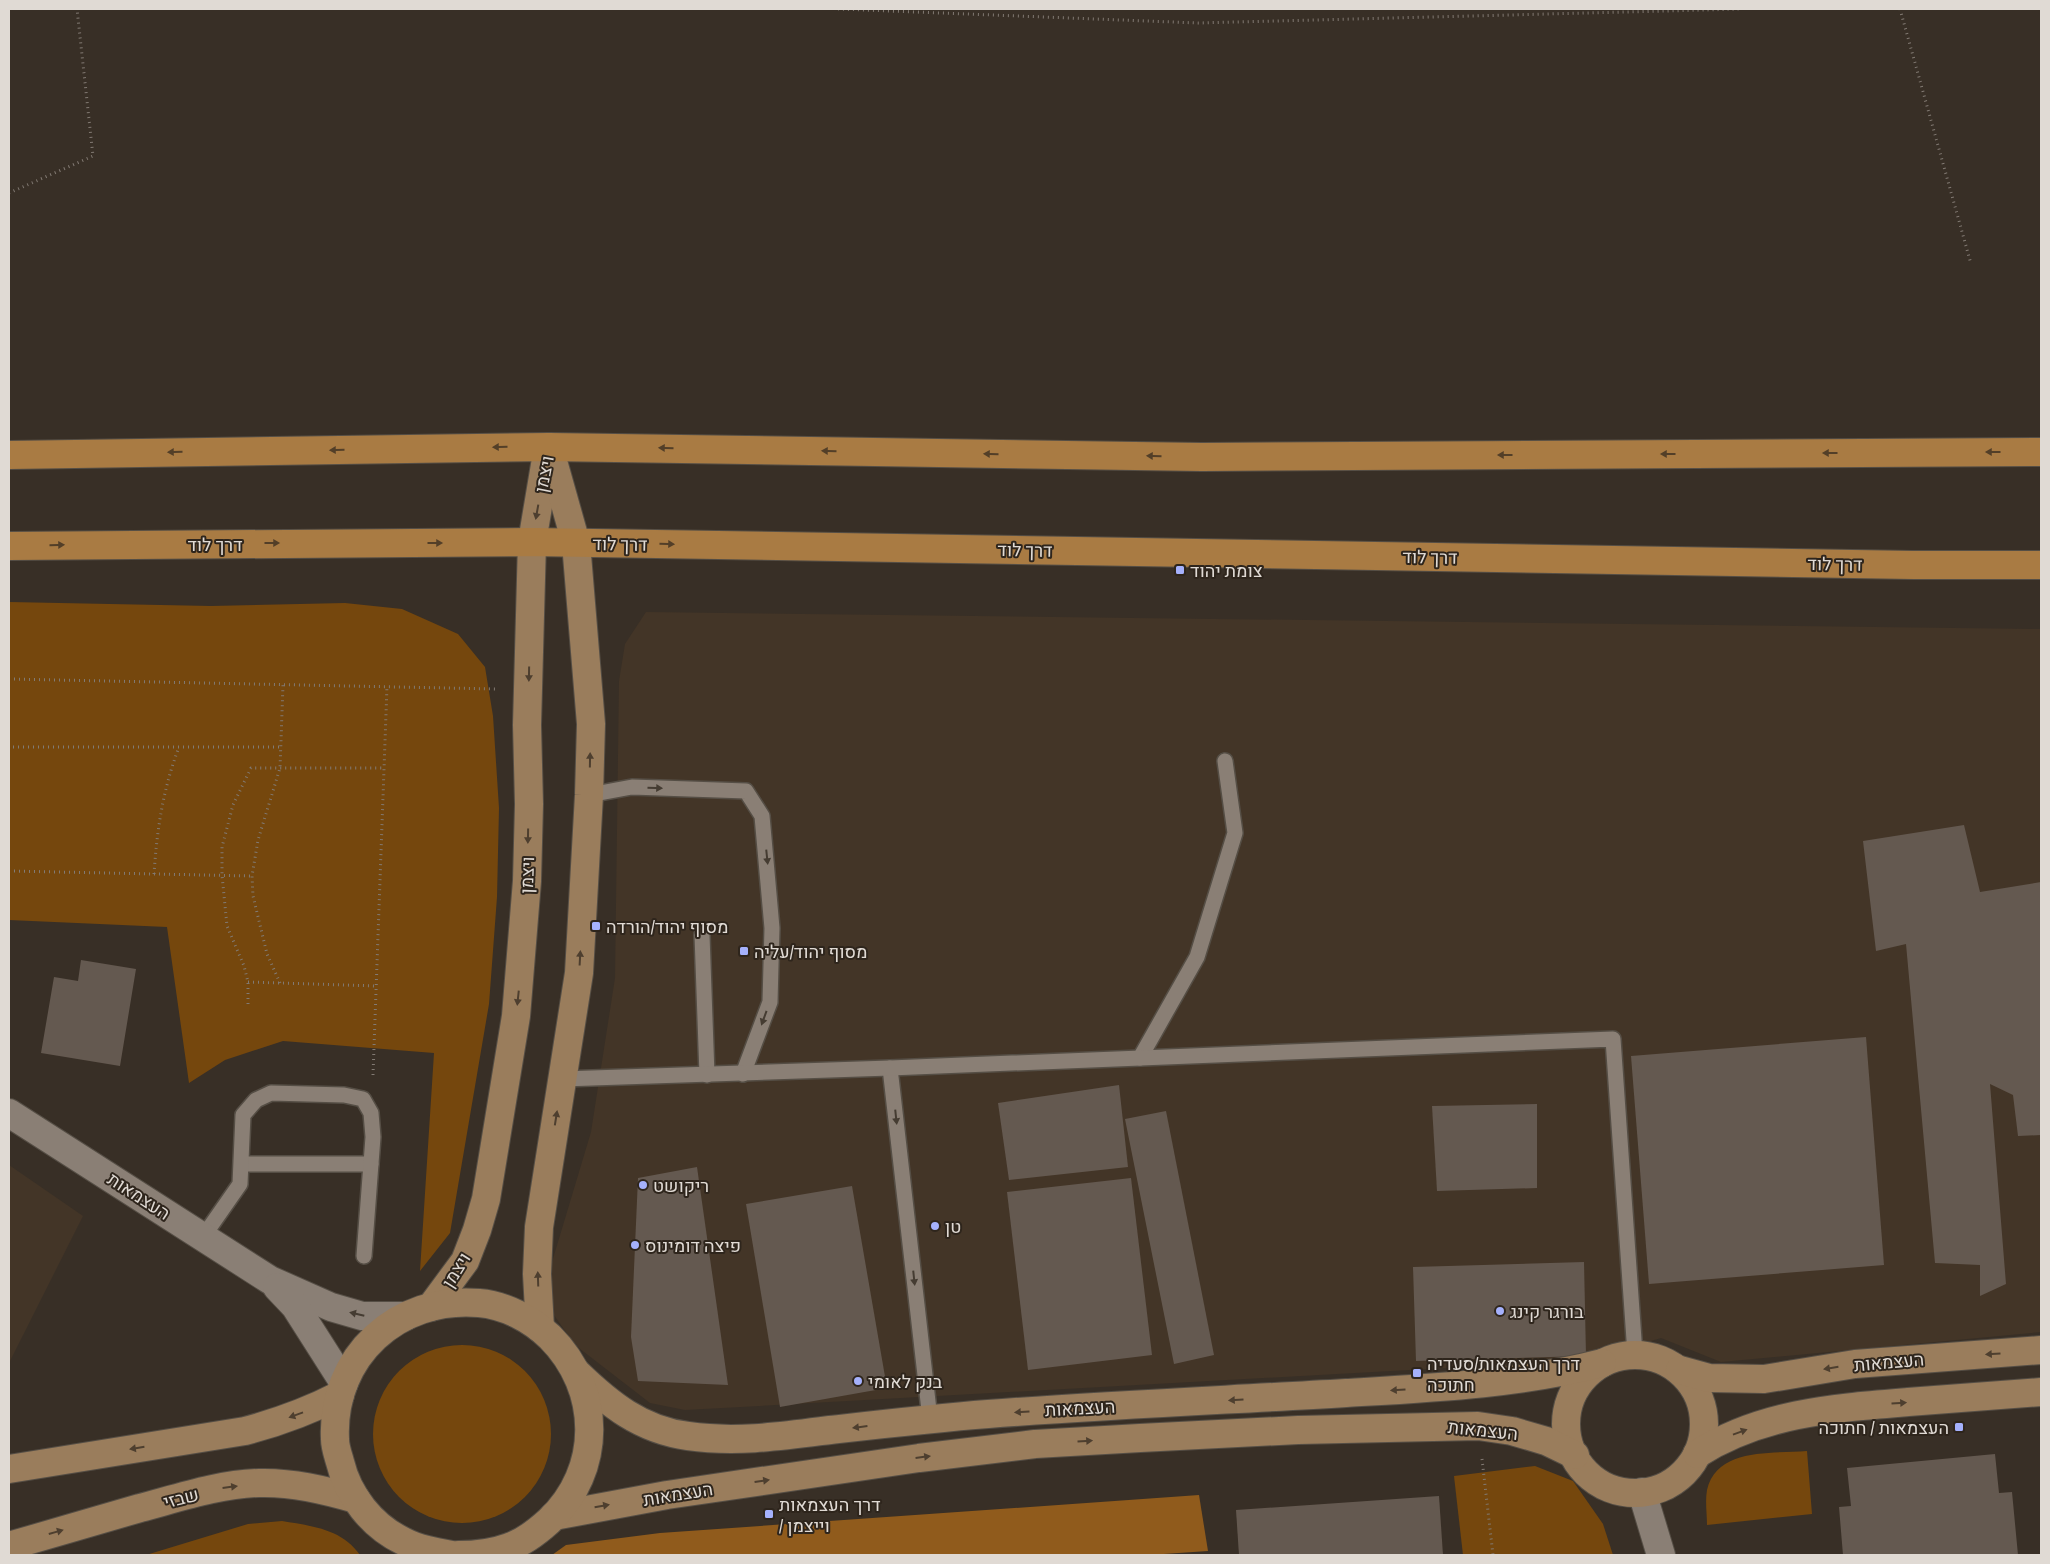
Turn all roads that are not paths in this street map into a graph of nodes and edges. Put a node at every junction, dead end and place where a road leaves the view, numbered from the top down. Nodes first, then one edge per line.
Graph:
1 (548, 446) junction
2 (2041, 452) edge
3 (9, 455) edge
4 (532, 542) junction
5 (576, 543) junction
6 (9, 546) edge
7 (2041, 565) edge
8 (1225, 762) dead end
9 (589, 795) junction
10 (702, 935) dead end
11 (1140, 1058) junction
12 (890, 1068) junction
13 (743, 1074) junction
14 (706, 1075) junction
15 (562, 1079) junction
16 (9, 1113) edge
17 (242, 1164) junction
18 (371, 1164) junction
19 (203, 1237) junction
20 (364, 1256) dead end
21 (270, 1280) junction
22 (432, 1307) junction
23 (406, 1316) junction
24 (540, 1328) junction
25 (2041, 1350) edge
26 (1635, 1354) junction
27 (1602, 1362) junction
28 (1680, 1370) junction
29 (576, 1372) junction
30 (342, 1389) junction
31 (2041, 1392) edge
32 (930, 1419) junction
33 (1697, 1454) junction
34 (1575, 1455) junction
35 (9, 1469) edge
36 (1642, 1492) junction
37 (356, 1499) junction
38 (554, 1516) junction
39 (398, 1545) edge
40 (9, 1546) edge
41 (508, 1551) edge
42 (452, 1555) edge
43 (458, 1555) edge
44 (1661, 1555) edge

2 -> 1 main road
1 -> 3 main road
1 -> 4 street, ויצמן
1 - 5 street, ויצמן
4 - 5 main road, דרך לוד
6 -> 4 main road, דרך לוד
4 -> 22 street, ויצמן
5 -> 7 main road, דרך לוד
9 -> 5 street, ויצמן
8 - 11 lane
9 -> 13 lane
15 -> 9 street, ויצמן
10 - 14 lane
11 - 12 lane
11 - 26 lane
12 - 13 lane
12 -> 32 lane
13 - 14 lane
14 - 15 lane
24 -> 15 street, ויצמן
16 - 19 street, העצמאות
17 - 18 lane
17 - 18 lane
17 - 19 lane
18 - 20 lane
19 - 21 street, העצמאות
23 -> 21 street, העצמאות
21 - 30 street, העצמאות
22 - 23 street
22 - 24 street
23 - 30 street
24 - 29 street
25 -> 28 street, העצמאות
26 - 27 street
26 - 28 street
27 -> 32 street, העצמאות
27 - 34 street
28 - 33 street
32 -> 29 street, העצמאות
29 - 38 street
30 -> 35 street
30 - 37 street
33 -> 31 street
33 - 36 street
34 - 36 street
38 -> 34 street, העצמאות
36 - 44 street
37 - 39 street
40 -> 37 street, שבזי
38 - 41 street
39 - 42 street
41 - 43 street

